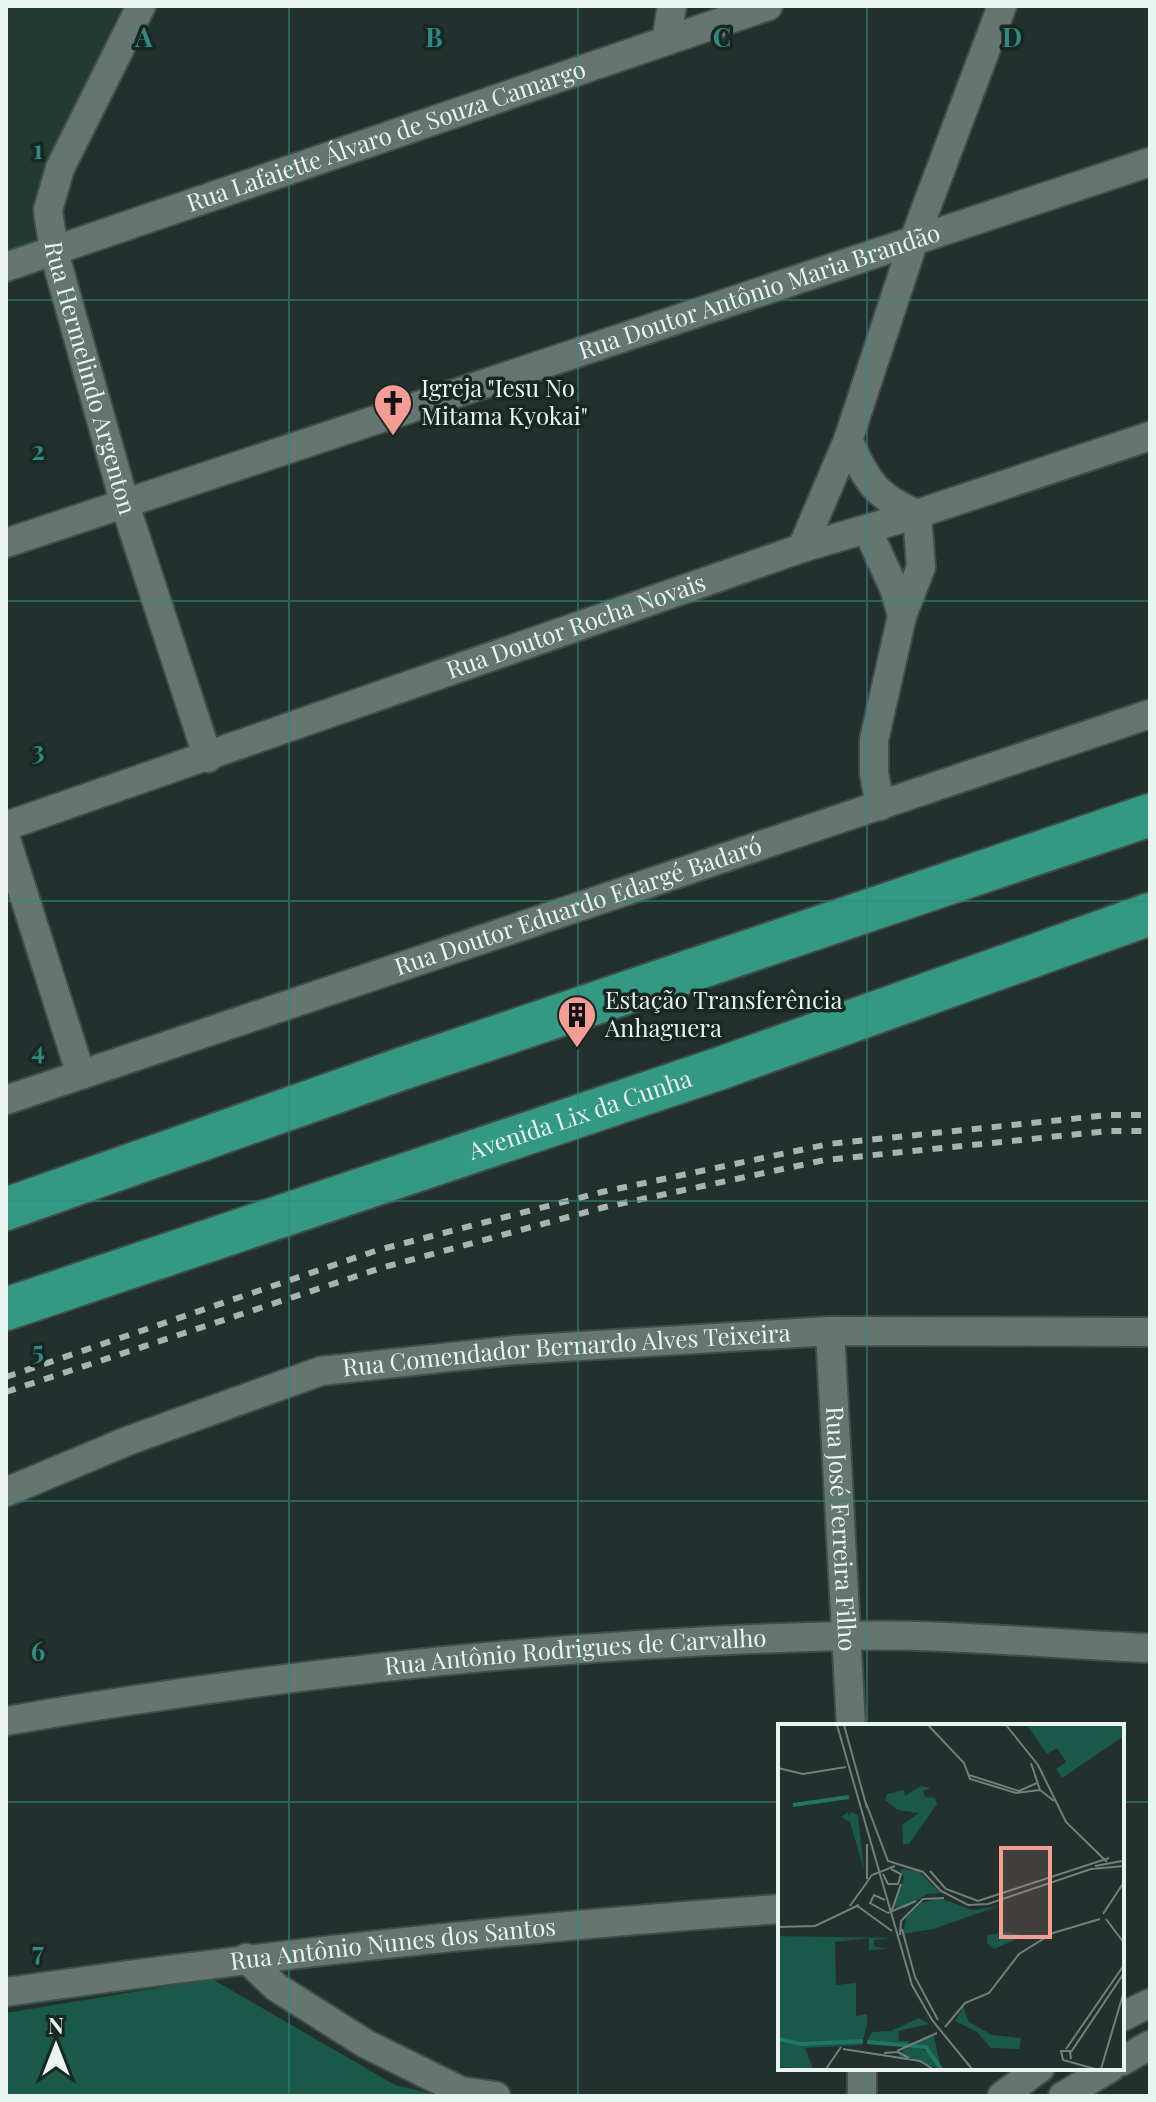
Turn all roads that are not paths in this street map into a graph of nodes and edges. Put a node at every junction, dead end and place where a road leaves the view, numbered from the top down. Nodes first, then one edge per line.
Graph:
1 (141, 6) edge
2 (672, 6) edge
3 (768, 6) edge
4 (1002, 6) edge
5 (724, 12) edge
6 (666, 41) junction
7 (1150, 162) edge
8 (914, 240) junction
9 (54, 252) junction
10 (6, 267) edge
11 (1150, 436) edge
12 (848, 440) junction
13 (125, 505) junction
14 (917, 514) junction
15 (867, 529) junction
16 (6, 543) edge
17 (802, 548) junction
18 (902, 616) junction
19 (1150, 714) edge
20 (208, 758) junction
21 (880, 806) junction
22 (1150, 815) edge
23 (6, 826) edge
24 (6, 839) edge
25 (1150, 914) edge
26 (81, 1075) junction
27 (6, 1100) edge
28 (6, 1209) edge
29 (6, 1309) edge
30 (830, 1331) junction
31 (1150, 1332) edge
32 (6, 1492) edge
33 (845, 1636) junction
34 (1150, 1648) edge
35 (6, 1721) edge
36 (851, 1724) edge
37 (778, 1909) edge
38 (246, 1958) junction
39 (6, 1992) edge
40 (1150, 2003) edge
41 (1124, 2016) edge
42 (1150, 2045) edge
43 (1124, 2060) edge
44 (862, 2070) edge
45 (1037, 2070) edge
46 (1107, 2070) edge
47 (496, 2096) edge
48 (862, 2096) edge
49 (1002, 2096) edge
50 (1063, 2096) edge

1 - 9 street, Rua Hermelindo Argenton
2 - 6 street
3 - 5 street, Rua Lafaiette Álvaro de Souza Camargo
4 - 8 street
5 - 6 street, Rua Lafaiette Álvaro de Souza Camargo
6 - 9 street, Rua Lafaiette Álvaro de Souza Camargo
7 - 8 street, Rua Doutor Antônio Maria Brandão
8 - 12 street
8 - 13 street, Rua Doutor Antônio Maria Brandão
9 - 10 street, Rua Lafaiette Álvaro de Souza Camargo
9 - 13 street, Rua Hermelindo Argenton
11 - 14 street, Rua Doutor Rocha Novais
12 - 14 street
12 - 17 street
13 - 16 street, Rua Doutor Antônio Maria Brandão
13 - 20 street, Rua Hermelindo Argenton
14 - 15 street, Rua Doutor Rocha Novais
14 - 18 street
15 - 17 street, Rua Doutor Rocha Novais
15 - 18 street
17 - 20 street, Rua Doutor Rocha Novais
18 - 21 street
19 - 21 street, Rua Doutor Eduardo Edargé Badaró
20 - 23 street, Rua Doutor Rocha Novais
21 - 26 street, Rua Doutor Eduardo Edargé Badaró
22 - 28 highway
24 - 26 street
25 - 29 highway, Avenida Lix da Cunha
26 - 27 street, Rua Doutor Eduardo Edargé Badaró
30 - 31 street, Rua Comendador Bernardo Alves Teixeira
30 - 32 street, Rua Comendador Bernardo Alves Teixeira
30 - 33 street, Rua José Ferreira Filho
33 - 34 street, Rua Antônio Rodrigues de Carvalho
33 - 35 street, Rua Antônio Rodrigues de Carvalho
33 - 36 street, Rua José Ferreira Filho
37 - 38 street, Rua Antônio Nunes dos Santos
38 - 39 street, Rua Antônio Nunes dos Santos
38 - 47 street
40 - 41 street
42 - 43 street
44 - 48 street
45 - 49 street
46 - 50 street

